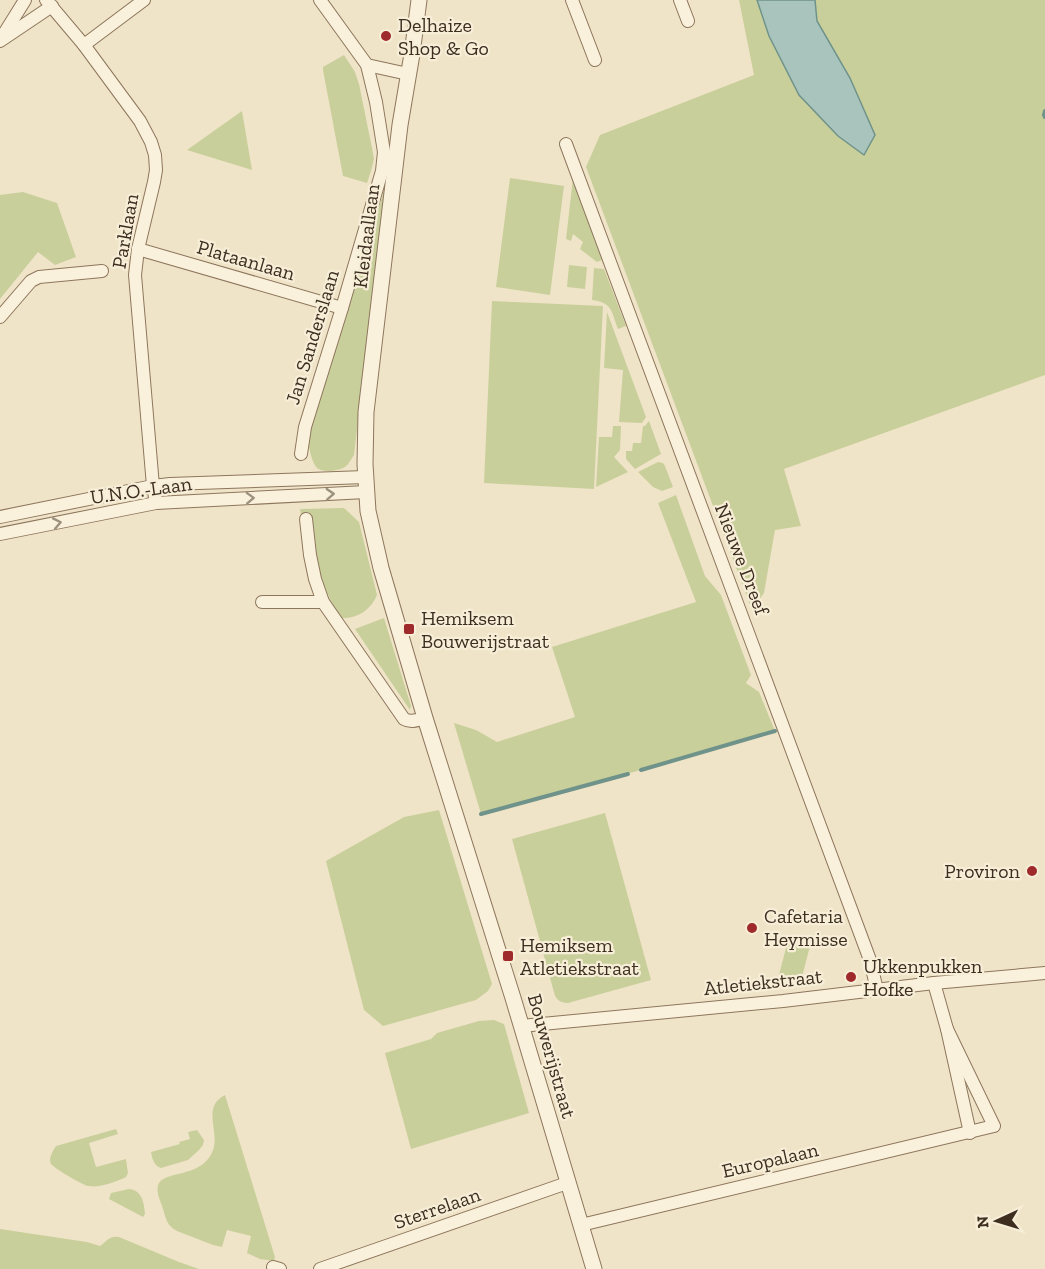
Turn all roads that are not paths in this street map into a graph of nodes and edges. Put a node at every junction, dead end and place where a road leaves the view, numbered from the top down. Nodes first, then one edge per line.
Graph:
1 (25, 0) edge
2 (144, 0) edge
3 (320, 0) edge
4 (419, 0) edge
5 (572, 0) edge
6 (680, 0) edge
7 (49, 3) edge
8 (688, 21) dead end
9 (0, 40) edge
10 (84, 45) junction
11 (595, 60) dead end
12 (367, 65) junction
13 (408, 74) junction
14 (566, 144) dead end
15 (138, 249) junction
16 (102, 271) dead end
17 (342, 308) junction
18 (0, 317) edge
19 (301, 454) dead end
20 (289, 479) junction
21 (365, 484) junction
22 (153, 486) junction
23 (289, 496) junction
24 (156, 504) junction
25 (0, 517) edge
26 (306, 519) dead end
27 (0, 534) edge
28 (262, 602) dead end
29 (323, 603) junction
30 (425, 718) junction
31 (1045, 973) edge
32 (934, 983) junction
33 (877, 990) junction
34 (521, 1026) junction
35 (947, 1029) junction
36 (969, 1132) junction
37 (567, 1183) junction
38 (580, 1226) junction
39 (320, 1269) edge
40 (594, 1269) edge

1 - 9 street
2 - 10 street
3 - 12 street, Jan Sanderslaan
4 - 13 street, Kleidaallaan
5 - 11 street
6 - 8 street
7 - 9 street
7 - 10 street, Parklaan
10 - 15 street, Parklaan
12 - 13 street
12 - 17 street, Jan Sanderslaan
13 - 21 street, Kleidaallaan
14 - 33 street, Nieuwe Dreef
15 - 17 street, Plataanlaan
15 - 22 street, Parklaan
16 - 18 street
17 - 19 street, Jan Sanderslaan
20 - 21 street, U.N.O.-Laan
20 - 22 street, U.N.O.-Laan
20 - 23 street
23 -> 21 street, U.N.O.-Laan
21 - 30 street, Bouwerijstraat
22 - 24 street, Parklaan
22 - 25 street, U.N.O.-Laan
24 -> 23 street, U.N.O.-Laan
27 -> 24 street, U.N.O.-Laan
26 - 29 street
28 - 29 street
29 - 30 street
30 - 34 street, Bouwerijstraat
31 - 32 street, Atletiekstraat
32 - 33 street, Atletiekstraat
32 - 35 street, Europalaan
33 - 34 street, Atletiekstraat
34 - 37 street, Bouwerijstraat
35 - 36 street, Europalaan
35 - 36 street, Europalaan
36 - 38 street, Europalaan
37 - 38 street, Bouwerijstraat
37 - 39 street, Sterrelaan
38 - 40 street, Bouwerijstraat

